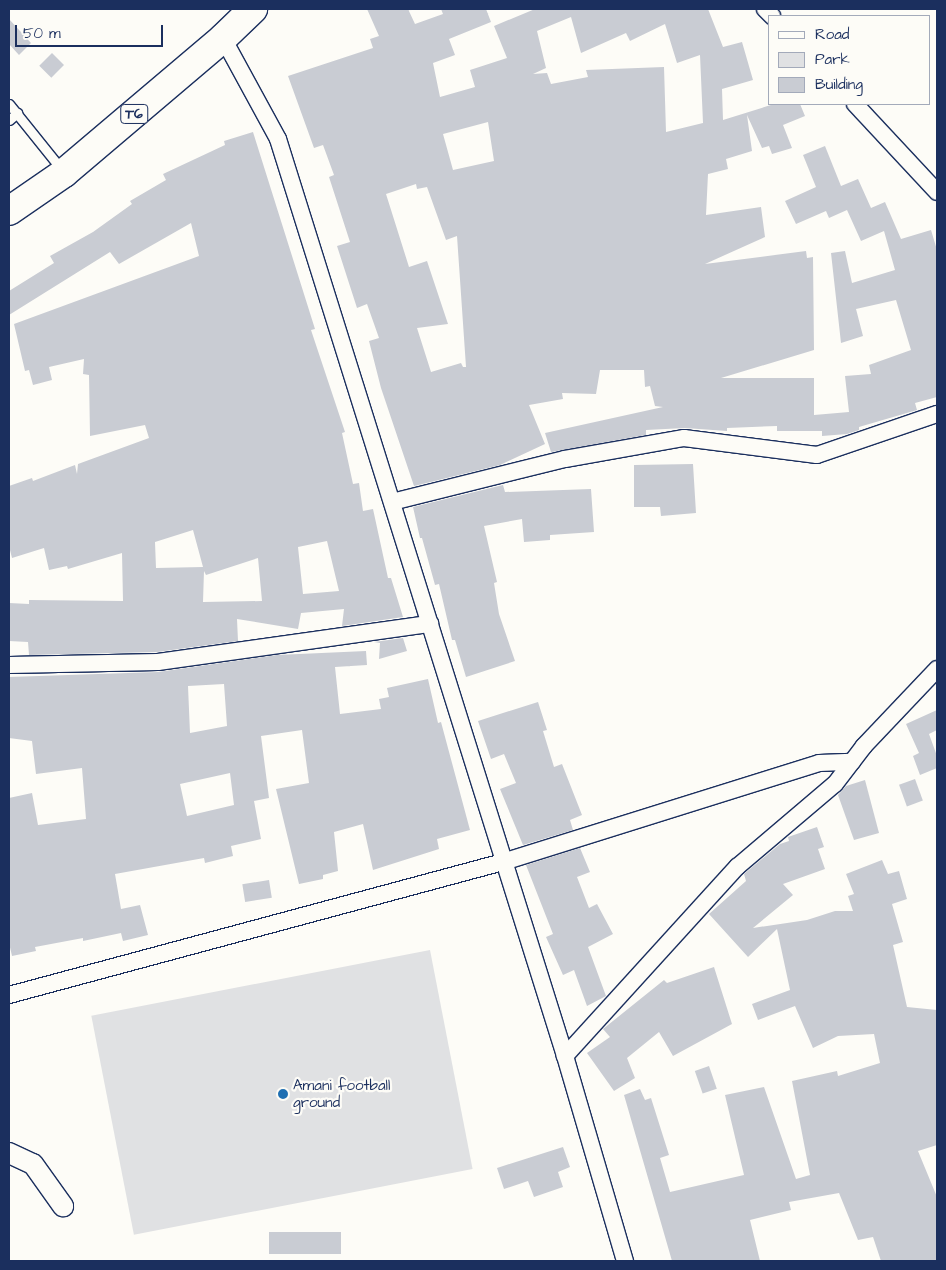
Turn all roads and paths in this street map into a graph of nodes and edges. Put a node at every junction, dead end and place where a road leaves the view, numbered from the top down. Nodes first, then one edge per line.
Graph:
1 (253, 9) edge
2 (223, 38) junction
3 (9, 104) edge
4 (856, 105) edge
5 (17, 113) junction
6 (9, 120) edge
7 (64, 173) junction
8 (937, 192) edge
9 (9, 211) edge
10 (937, 414) edge
11 (392, 502) junction
12 (430, 624) junction
13 (9, 665) edge
14 (937, 669) edge
15 (852, 762) junction
16 (503, 862) junction
17 (9, 995) edge
18 (565, 1056) junction
19 (9, 1153) edge
20 (63, 1206) dead end
21 (625, 1261) edge

1 - 2 highway, T6
2 - 7 highway, T6
2 - 11 street
3 - 5 lane
4 - 8 street
5 - 6 lane
5 - 7 lane
7 - 9 highway, T6
10 - 11 street
11 - 12 street
12 - 13 street
12 - 16 street
14 - 15 street
15 - 16 street
15 - 18 street
16 - 17 street
16 - 18 street
18 - 21 street
19 - 20 street

